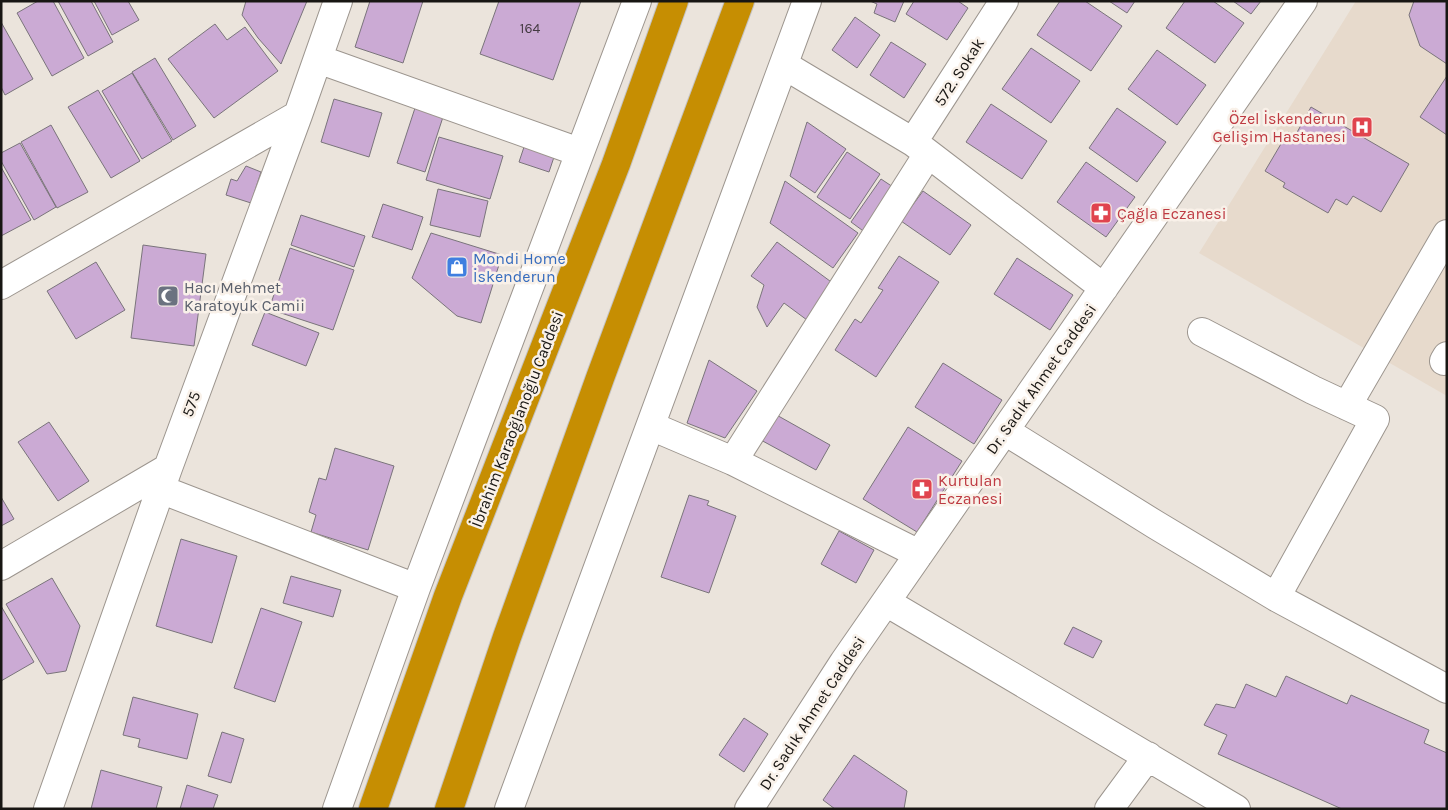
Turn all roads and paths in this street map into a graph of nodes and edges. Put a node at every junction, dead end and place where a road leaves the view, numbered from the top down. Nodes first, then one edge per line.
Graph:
1 (338, 1) edge
2 (637, 1) edge
3 (674, 1) edge
4 (740, 1) edge
5 (807, 1) edge
6 (1004, 1) edge
7 (1303, 1) edge
8 (318, 59) junction
9 (784, 65) junction
10 (298, 115) junction
11 (920, 148) junction
12 (579, 152) junction
13 (1447, 234) edge
14 (1, 285) edge
15 (1104, 288) junction
16 (1202, 332) dead end
17 (1347, 406) junction
18 (651, 426) junction
19 (1004, 432) junction
20 (733, 461) junction
21 (164, 478) junction
22 (919, 554) junction
23 (1, 566) edge
24 (416, 588) junction
25 (1276, 597) junction
26 (886, 602) junction
27 (1447, 689) edge
28 (1148, 756) junction
29 (48, 809) edge
30 (337, 809) edge
31 (373, 809) edge
32 (449, 809) edge
33 (509, 809) edge
34 (749, 809) edge
35 (1109, 809) edge
36 (1236, 809) edge

1 - 8 street, 575
2 - 12 street
3 - 31 highway, İbrahim Karaoğlanoğlu Caddesi
4 - 32 highway
5 - 9 street
6 - 11 street, 572. Sokak
7 - 15 street, Dr. Sadık Ahmet Caddesi
8 - 10 street, 575
8 - 12 street
9 - 11 street
9 - 18 street
10 - 14 street
10 - 21 street, 575
11 - 15 street
11 - 20 street, 572. Sokak
12 - 24 street
13 - 17 street
15 - 19 street, Dr. Sadık Ahmet Caddesi
16 - 17 street
17 - 25 street
18 - 20 street
18 - 33 street
19 - 22 street, Dr. Sadık Ahmet Caddesi
19 - 25 street
20 - 22 street
21 - 23 street
21 - 24 street
21 - 29 street, 575
22 - 26 street, Dr. Sadık Ahmet Caddesi
24 - 30 street
25 - 27 street
26 - 28 street
26 - 34 street, Dr. Sadık Ahmet Caddesi
28 - 35 street
28 - 36 street

